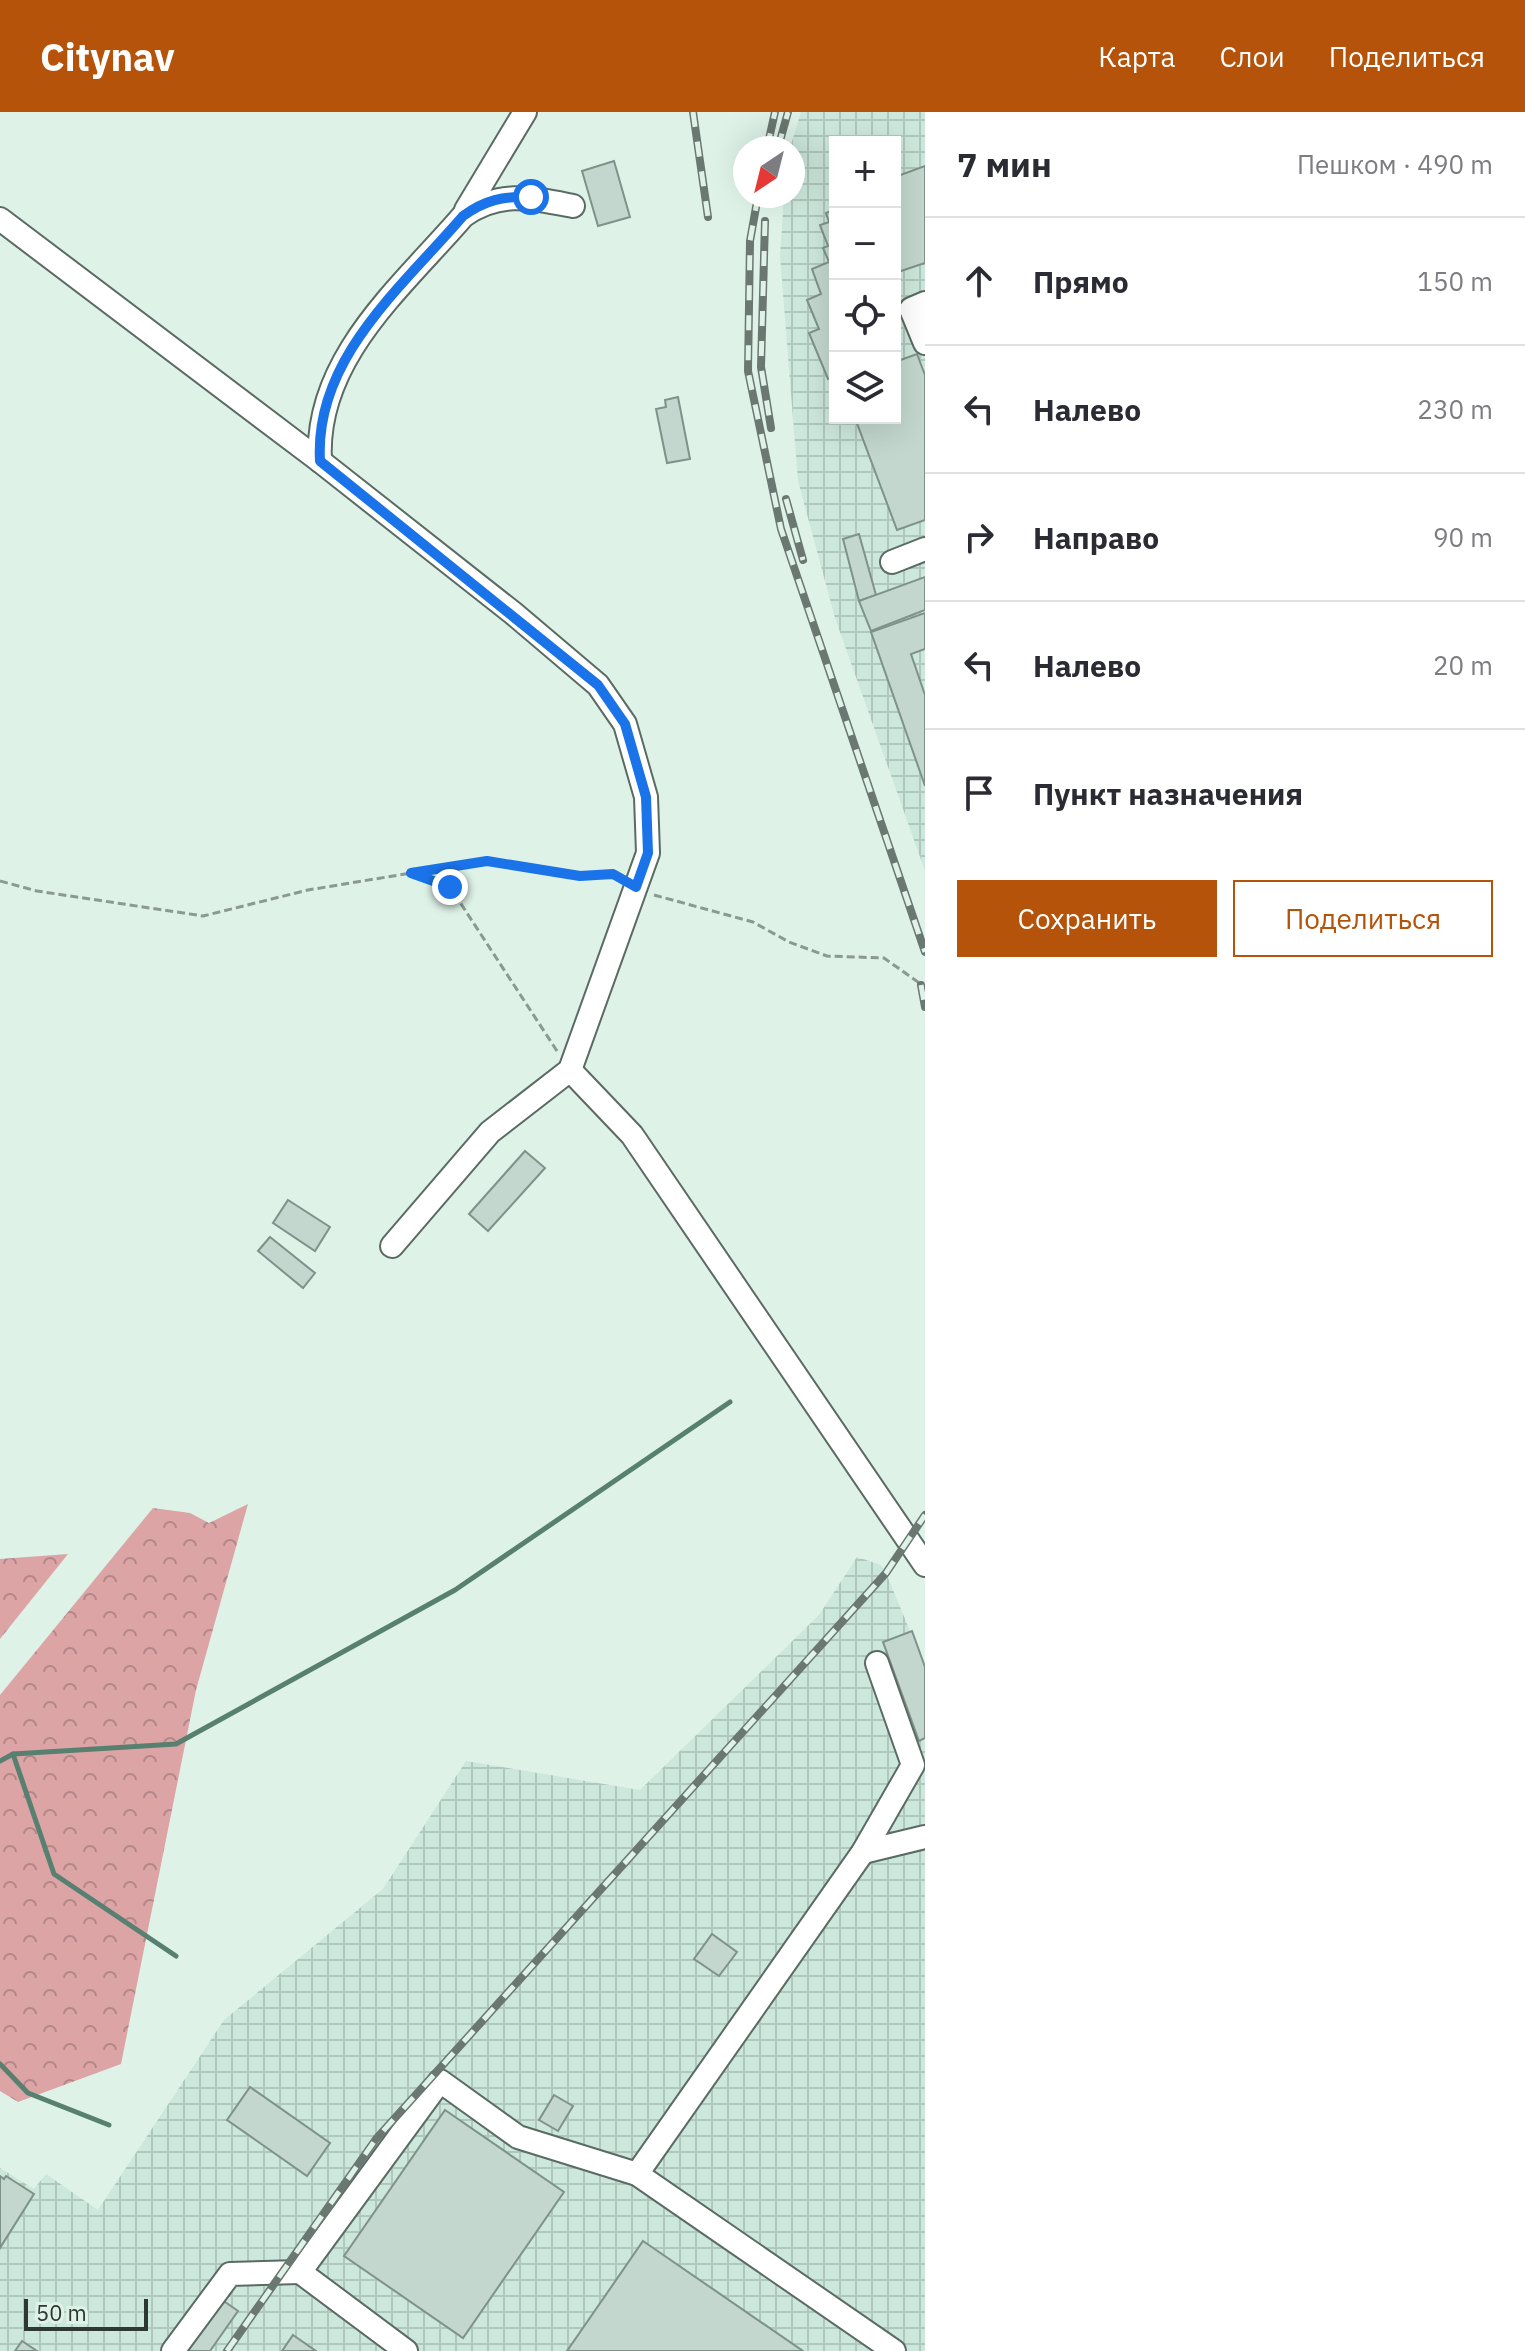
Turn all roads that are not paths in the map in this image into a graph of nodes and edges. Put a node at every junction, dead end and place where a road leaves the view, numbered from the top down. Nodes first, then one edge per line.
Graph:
1 (525, 112) edge
2 (573, 206) dead end
3 (463, 216) junction
4 (0, 219) edge
5 (925, 303) edge
6 (925, 343) edge
7 (320, 461) junction
8 (925, 549) edge
9 (892, 562) dead end
10 (570, 1070) junction
11 (392, 1246) dead end
12 (925, 1565) edge
13 (877, 1663) dead end
14 (925, 1837) edge
15 (863, 1852) junction
16 (637, 2174) junction
17 (300, 2272) junction
18 (173, 2351) edge
19 (406, 2351) edge
20 (894, 2351) edge

1 - 3 street
2 - 3 street
3 - 7 street
4 - 7 street
5 - 6 street
7 - 10 street
8 - 9 street
10 - 11 street
10 - 12 street
13 - 15 street
14 - 15 street
15 - 16 street
16 - 17 street
16 - 20 street
17 - 18 street
17 - 19 street

